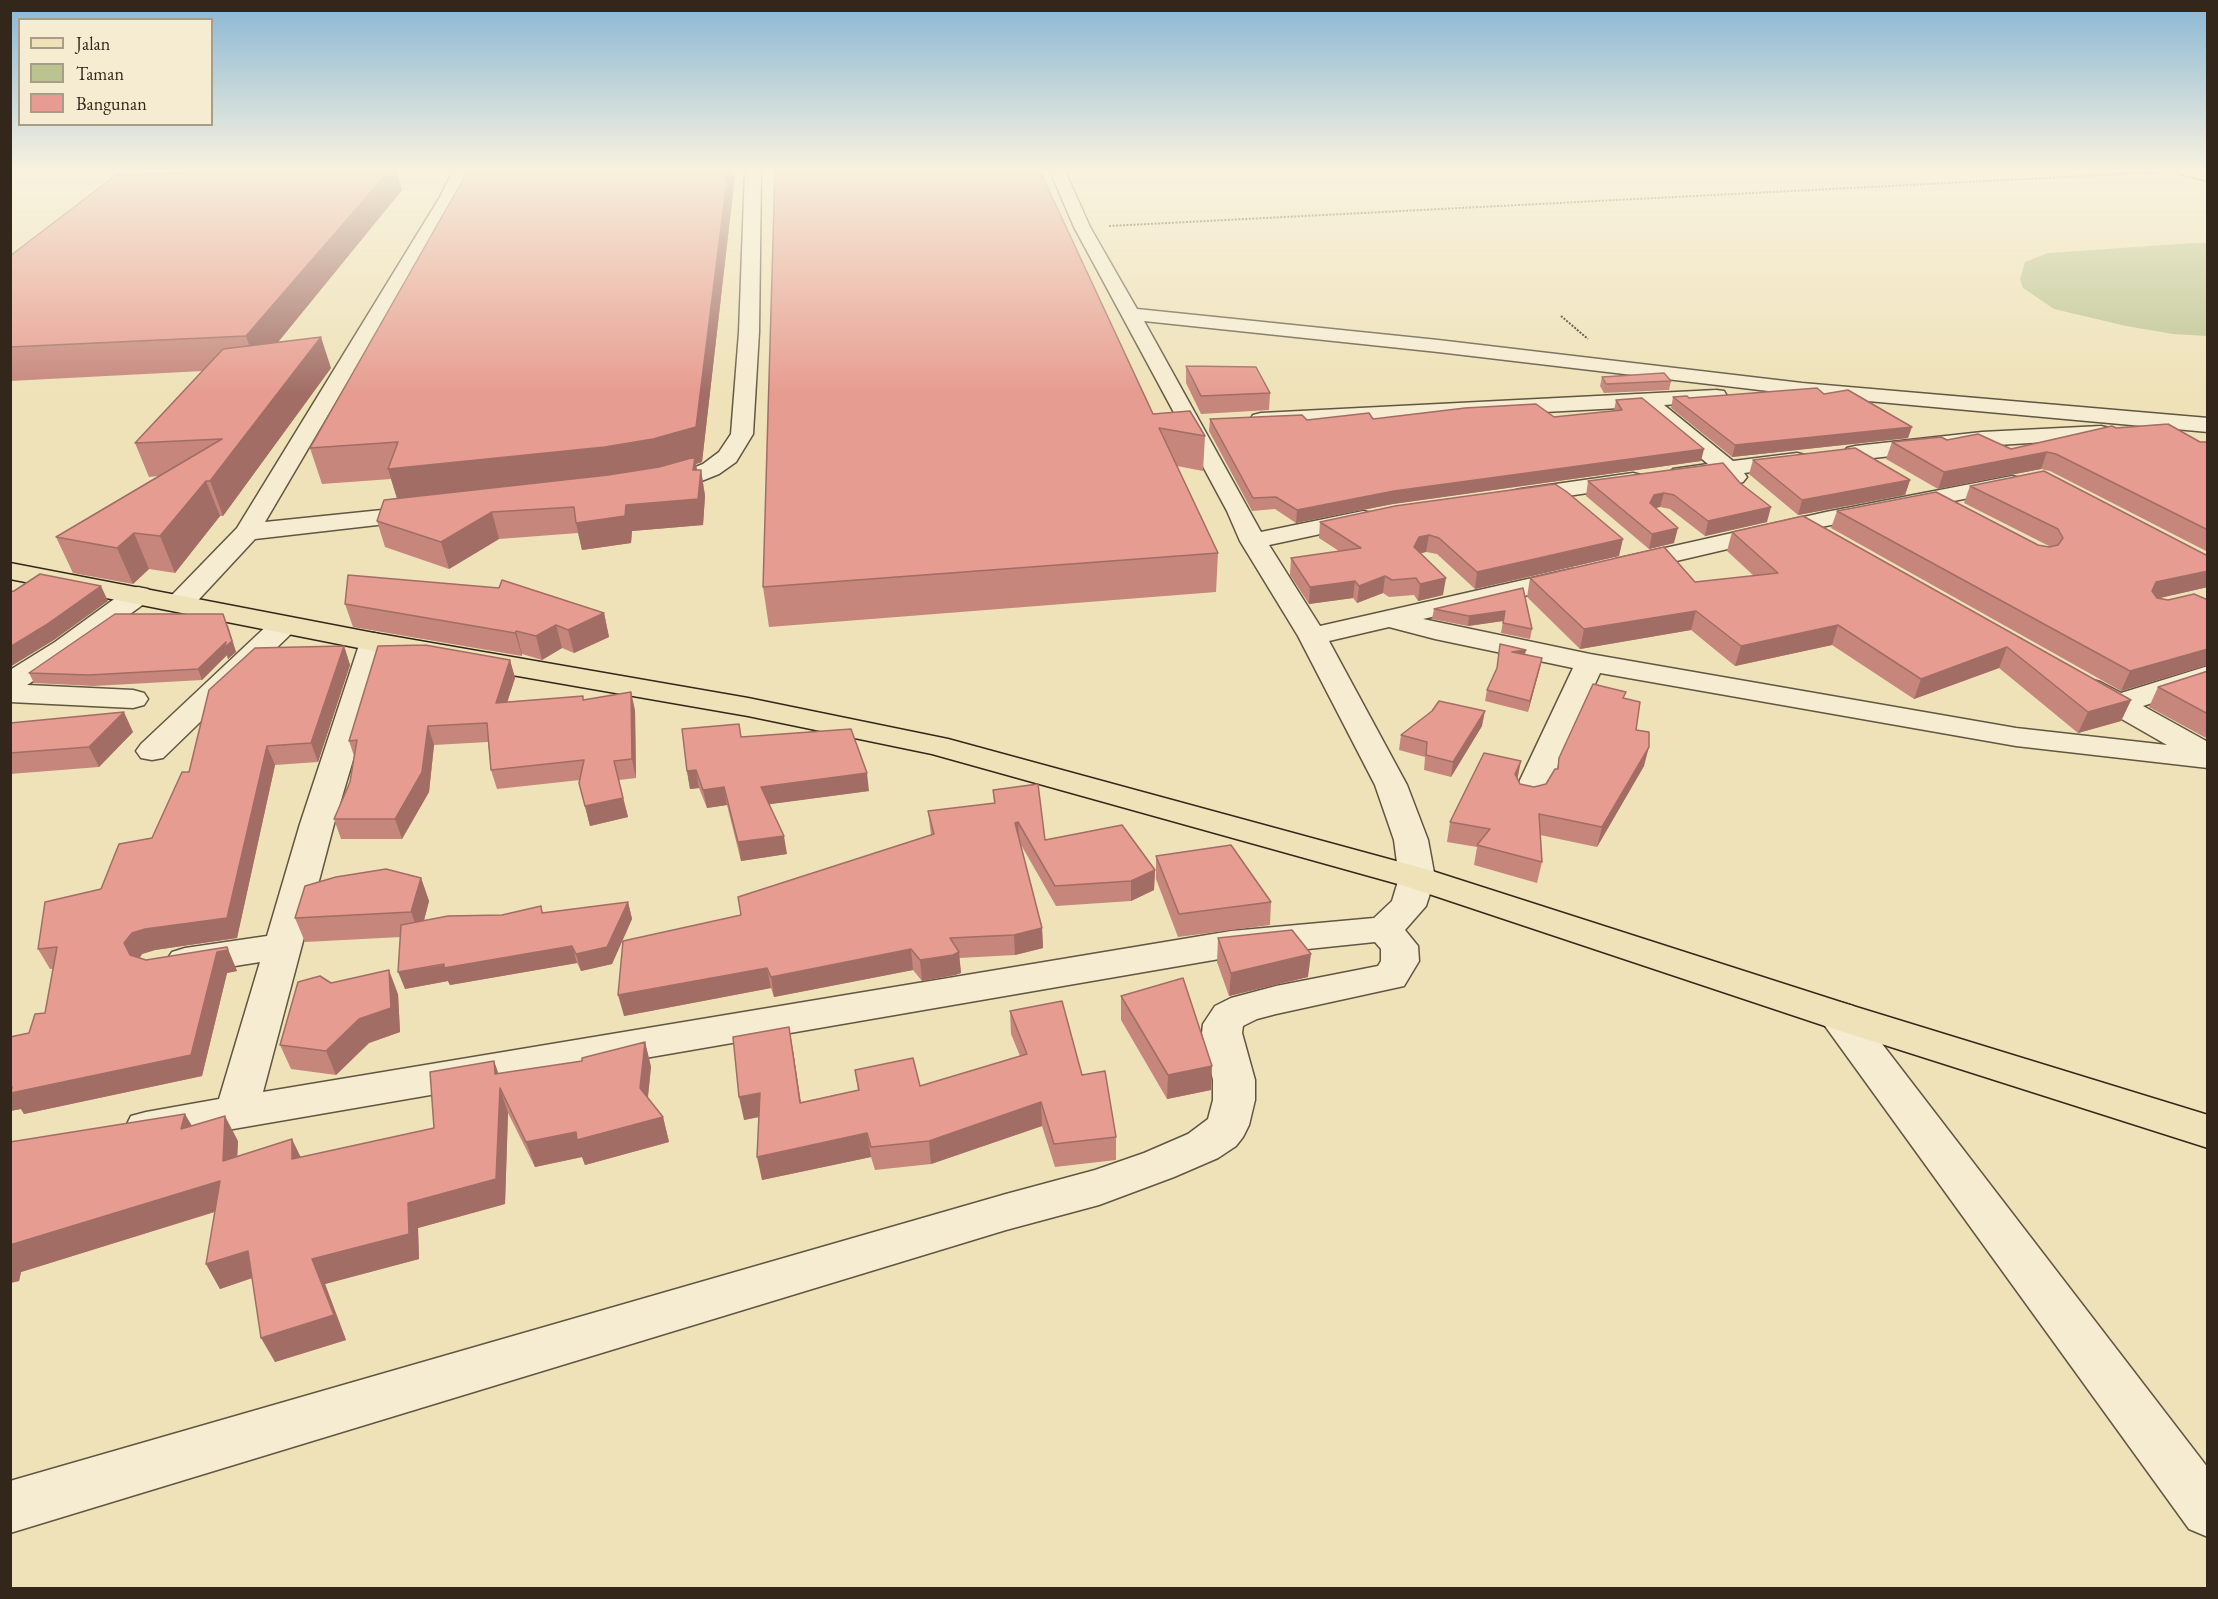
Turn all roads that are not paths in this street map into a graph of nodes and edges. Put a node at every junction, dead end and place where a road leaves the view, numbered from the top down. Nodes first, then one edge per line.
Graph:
1 (419, 246) edge
2 (751, 246) edge
3 (1092, 246) edge
4 (1130, 314) junction
5 (1660, 372) junction
6 (1802, 389) junction
7 (1684, 398) junction
8 (1645, 401) junction
9 (1240, 421) edge
10 (2208, 426) edge
11 (1982, 439) junction
12 (1855, 453) junction
13 (1726, 467) junction
14 (634, 489) edge
15 (1559, 492) junction
16 (1935, 498) junction
17 (1499, 499) edge
18 (1582, 508) edge
19 (445, 510) edge
20 (1383, 515) edge
21 (1969, 519) edge
22 (1797, 525) junction
23 (1676, 529) edge
24 (247, 532) junction
25 (1253, 541) junction
26 (1623, 542) edge
27 (1832, 542) edge
28 (1699, 547) junction
29 (1643, 561) junction
30 (1442, 577) edge
31 (22, 581) edge
32 (138, 595) junction
33 (1467, 599) junction
34 (180, 603) junction
35 (1386, 617) junction
36 (284, 625) junction
37 (1312, 636) junction
38 (374, 642) junction
39 (1590, 663) junction
40 (2208, 675) edge
41 (2070, 677) edge
42 (10, 683) edge
43 (10, 693) edge
44 (133, 699) dead end
45 (2118, 704) junction
46 (152, 751) dead end
47 (2208, 754) edge
48 (2208, 759) edge
49 (1530, 795) edge
50 (1414, 862) junction
51 (1384, 929) junction
52 (283, 946) junction
53 (156, 965) edge
54 (1839, 1016) junction
55 (236, 1114) junction
56 (2208, 1132) edge
57 (112, 1133) edge
58 (10, 1507) edge
59 (2208, 1511) edge

1 - 24 street
2 - 14 street
3 - 4 street
4 - 5 street
4 - 25 street
5 - 6 street
5 - 7 street
6 - 7 street
6 - 10 street
7 - 8 street
8 - 9 street
8 - 13 street
10 - 11 street
11 - 12 street
11 - 16 street
12 - 13 street
12 - 16 street
13 - 15 street
13 - 22 street
15 - 17 street
15 - 18 street
16 - 21 street
16 - 22 street
19 - 24 street
20 - 25 street
22 - 27 street
22 - 28 street
23 - 28 street
24 - 34 street
25 - 37 street
26 - 29 street
28 - 29 street
29 - 33 street
30 - 33 street
31 - 32 main road
32 - 34 main road
32 - 42 street
33 - 35 street
34 - 36 main road
35 - 37 street
35 - 39 street
36 - 38 main road
36 - 46 street
37 - 50 street
38 - 50 main road
38 - 52 street
39 - 48 street
39 - 49 street
40 - 45 street
41 - 45 street
43 - 44 street
45 - 47 street
50 - 51 street
50 - 54 main road
51 - 55 street
51 - 58 street
52 - 53 street
52 - 55 street
54 - 56 main road
54 - 59 street
55 - 57 street

